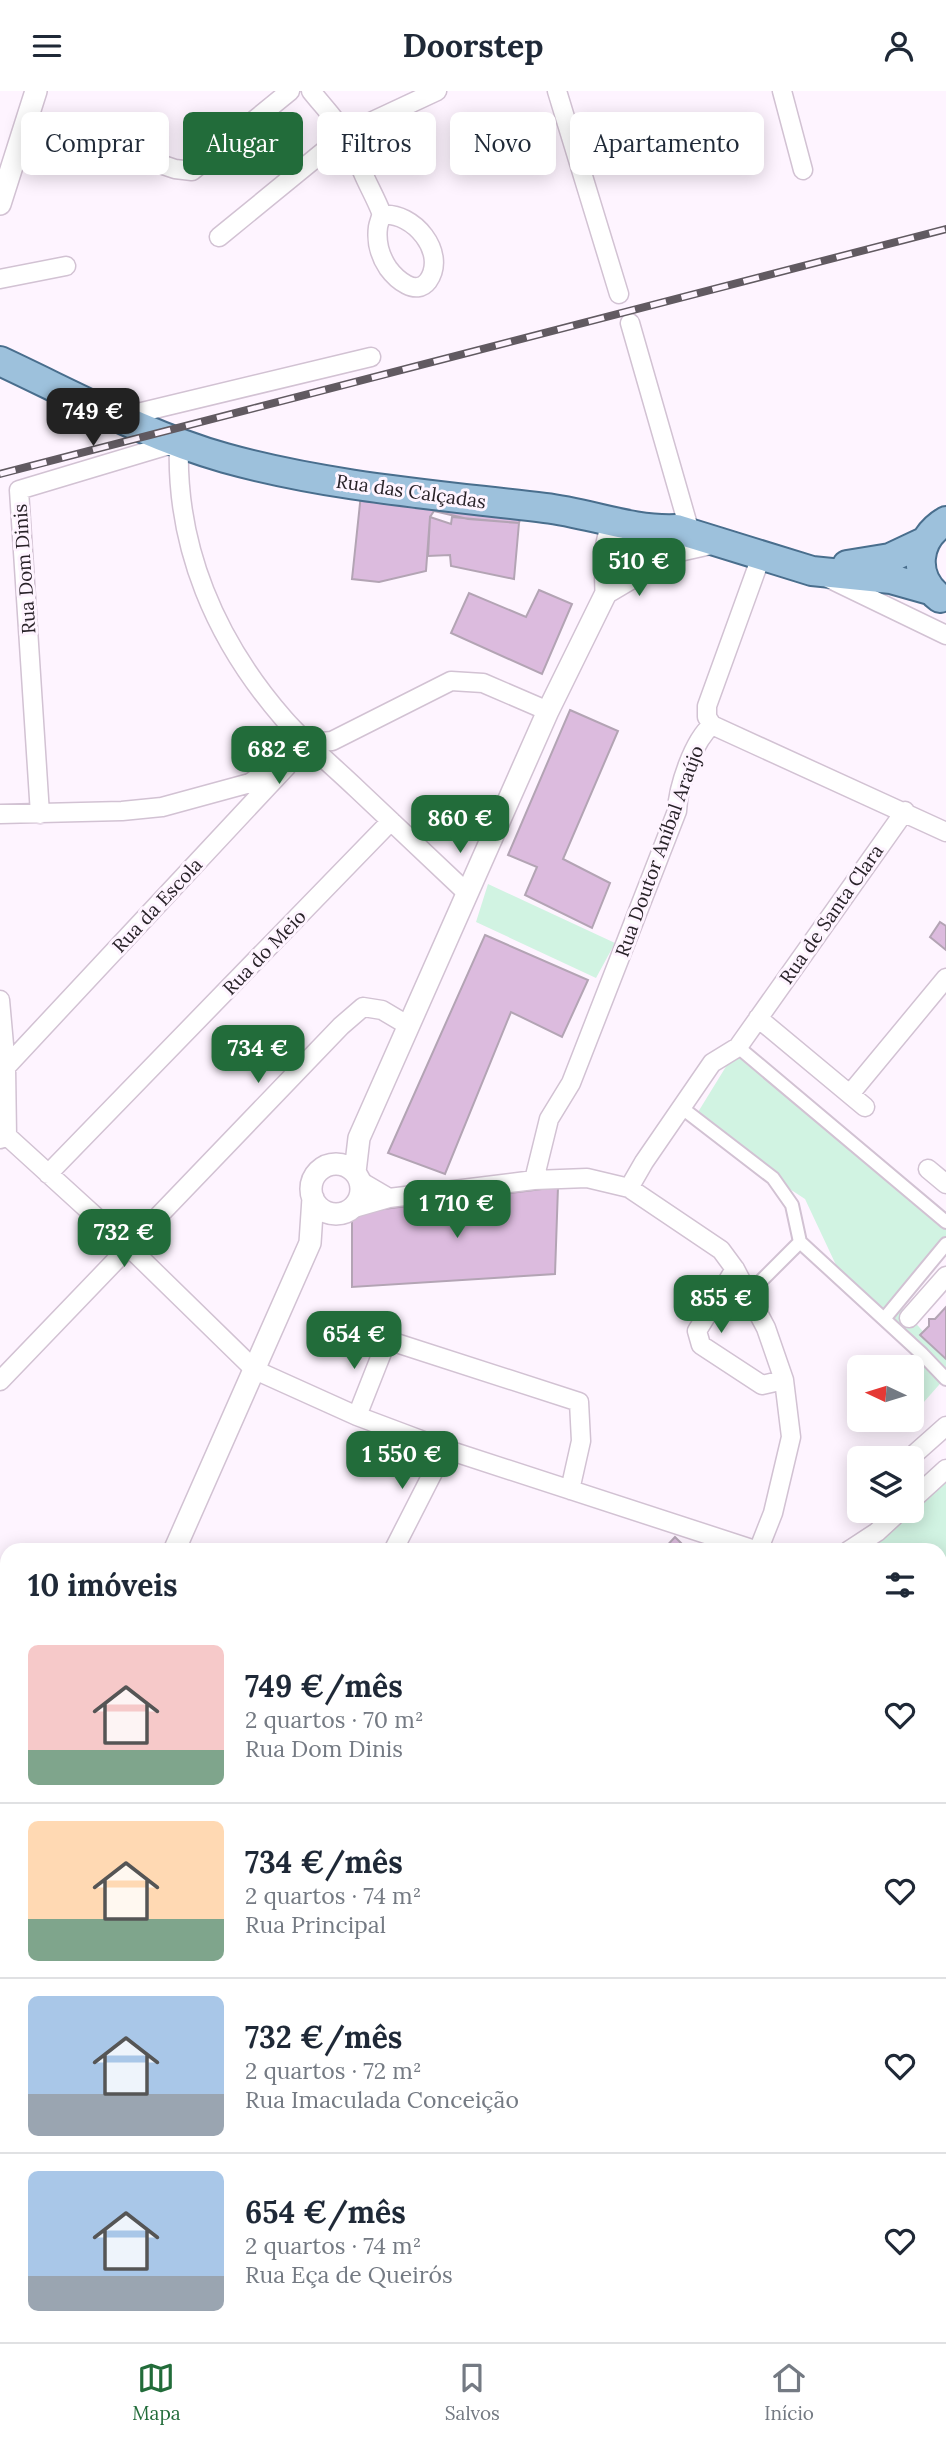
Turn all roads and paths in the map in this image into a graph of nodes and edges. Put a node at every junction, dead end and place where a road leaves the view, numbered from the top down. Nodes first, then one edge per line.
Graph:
1 (36, 91) edge
2 (290, 91) edge
3 (311, 91) edge
4 (437, 91) edge
5 (557, 91) edge
6 (782, 91) edge
7 (29, 112) edge
8 (328, 112) edge
9 (392, 112) edge
10 (21, 135) edge
11 (317, 157) edge
12 (169, 167) edge
13 (803, 170) dead end
14 (364, 175) edge
15 (4, 181) edge
16 (0, 204) edge
17 (382, 215) dead end
18 (219, 237) dead end
19 (66, 266) dead end
20 (0, 279) edge
21 (619, 294) dead end
22 (630, 323) dead end
23 (371, 357) dead end
24 (11, 366) edge
25 (121, 417) junction
26 (179, 442) junction
27 (586, 516) junction
28 (946, 521) edge
29 (623, 524) junction
30 (652, 530) junction
31 (690, 532) junction
32 (720, 541) junction
33 (924, 542) junction
34 (605, 552) junction
35 (762, 554) junction
36 (650, 566) junction
37 (812, 571) junction
38 (606, 593) junction
39 (938, 596) edge
40 (946, 635) edge
41 (548, 711) junction
42 (712, 725) junction
43 (309, 743) junction
44 (905, 811) junction
45 (0, 814) edge
46 (40, 814) junction
47 (391, 821) junction
48 (946, 832) edge
49 (466, 892) junction
50 (946, 978) edge
51 (0, 1000) edge
52 (758, 1018) junction
53 (409, 1026) junction
54 (738, 1047) junction
55 (6, 1067) junction
56 (850, 1094) junction
57 (865, 1107) dead end
58 (682, 1108) junction
59 (4, 1137) edge
60 (359, 1138) junction
61 (328, 1166) junction
62 (928, 1169) dead end
63 (48, 1174) junction
64 (357, 1176) junction
65 (534, 1180) junction
66 (946, 1184) edge
67 (629, 1188) junction
68 (313, 1198) junction
69 (389, 1198) junction
70 (350, 1210) junction
71 (946, 1222) edge
72 (800, 1242) junction
73 (310, 1243) junction
74 (946, 1244) edge
75 (130, 1248) junction
76 (735, 1269) junction
77 (946, 1276) edge
78 (748, 1294) junction
79 (909, 1318) dead end
80 (884, 1319) junction
81 (255, 1370) junction
82 (946, 1379) edge
83 (784, 1380) junction
84 (0, 1381) edge
85 (357, 1416) junction
86 (946, 1426) edge
87 (924, 1446) edge
88 (445, 1448) junction
89 (946, 1469) edge
90 (924, 1489) edge
91 (570, 1490) junction
92 (877, 1523) edge
93 (887, 1523) edge
94 (877, 1532) junction
95 (178, 1543) edge
96 (397, 1543) edge
97 (733, 1543) edge
98 (761, 1543) edge
99 (860, 1543) edge

1 - 7 street
2 - 12 street
3 - 8 street
4 - 9 street
5 - 21 street
6 - 13 street
10 - 15 street
11 - 18 street
14 - 17 street
15 - 16 street
19 - 20 street
22 - 31 street
23 - 25 street
24 - 25 main road, Rua das Calçadas
25 - 26 main road, Rua das Calçadas
26 - 27 main road, Rua das Calçadas
26 - 43 street
26 - 46 street, Rua Dom Dinis
27 - 29 main road, Rua das Calçadas
27 - 34 street
28 - 33 main road, Rua das Calçadas
29 - 30 main road, Rua das Calçadas
29 - 34 street
30 - 31 main road, Rua das Calçadas
30 - 36 street
31 - 32 main road, Rua das Calçadas
32 - 35 main road, Rua das Calçadas
32 - 36 street
33 - 37 main road, Rua das Calçadas
33 - 39 main road
34 - 36 street
34 - 38 street
35 - 37 main road, Rua das Calçadas
35 - 42 street
36 - 38 street
37 - 39 main road, Rua das Calçadas
37 - 40 street
38 - 41 street
41 - 43 street
41 - 49 street
42 - 44 street, Rua Doutor Aníbal Araújo
42 - 65 street, Rua Doutor Aníbal Araújo
43 - 46 street
43 - 47 street
43 - 55 street, Rua da Escola
44 - 48 street, Rua Doutor Aníbal Araújo
44 - 52 street, Rua de Santa Clara
45 - 46 street
47 - 49 street
47 - 63 street, Rua do Meio
49 - 53 street
50 - 56 street
51 - 55 street
52 - 54 street, Rua de Santa Clara
52 - 56 street
53 - 60 street
53 - 75 street
54 - 58 street, Rua de Santa Clara
54 - 71 street
55 - 59 street
56 - 57 street
58 - 67 street, Rua de Santa Clara
58 - 72 street
59 - 63 street
60 - 61 street
60 - 64 street
61 - 64 street
61 - 68 street
62 - 66 street
63 - 75 street
64 - 69 street
64 - 70 street
65 - 67 street
65 - 69 street
67 - 76 street
68 - 70 street
68 - 73 street
69 - 70 street
70 - 73 street
72 - 78 street
72 - 80 street
73 - 81 street
74 - 80 street
75 - 81 street
75 - 84 street
76 - 78 street
76 - 83 street
77 - 79 street
78 - 83 street
80 - 82 street
81 - 85 street
81 - 95 street
83 - 98 street
85 - 88 street
85 - 91 street
86 - 87 street
88 - 91 street
88 - 96 street
89 - 90 street
91 - 97 street
92 - 94 street
93 - 94 street
94 - 99 street

